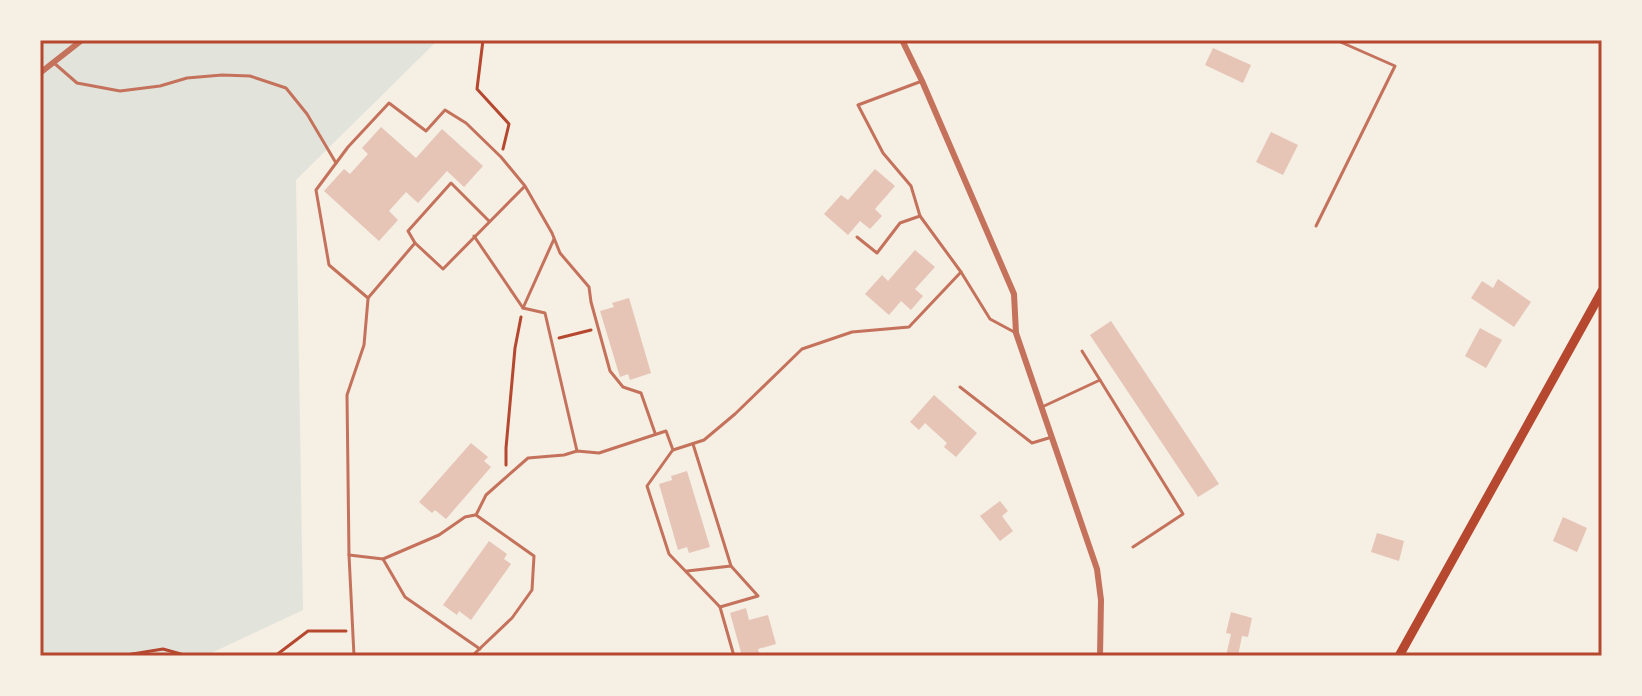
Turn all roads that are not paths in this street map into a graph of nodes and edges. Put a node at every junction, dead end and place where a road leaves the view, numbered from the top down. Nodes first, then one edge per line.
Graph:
1 (82, 40) edge
2 (902, 40) edge
3 (1336, 40) edge
4 (54, 63) junction
5 (40, 73) edge
6 (922, 81) junction
7 (336, 163) junction
8 (525, 186) junction
9 (920, 216) junction
10 (489, 221) junction
11 (1316, 226) dead end
12 (474, 236) junction
13 (857, 237) dead end
14 (554, 239) junction
15 (415, 243) junction
16 (961, 272) junction
17 (1602, 291) edge
18 (368, 298) junction
19 (523, 308) junction
20 (1016, 333) junction
21 (1082, 351) dead end
22 (1100, 380) junction
23 (960, 387) dead end
24 (1042, 407) junction
25 (655, 433) junction
26 (1052, 437) junction
27 (693, 444) junction
28 (673, 450) junction
29 (577, 451) junction
30 (476, 515) junction
31 (1133, 547) dead end
32 (349, 555) junction
33 (383, 559) junction
34 (731, 566) junction
35 (685, 571) junction
36 (720, 607) junction
37 (480, 649) junction
38 (354, 656) edge
39 (472, 656) edge
40 (734, 656) edge
41 (1100, 656) edge
42 (1399, 656) edge

1 - 4 street
2 - 6 street
3 - 11 lane
4 - 5 street
4 - 7 lane
6 - 9 lane
6 - 20 street
7 - 8 lane
7 - 18 lane
8 - 10 lane
8 - 14 lane
9 - 13 lane
9 - 16 lane
10 - 12 lane
10 - 15 lane
12 - 15 lane
12 - 19 lane
14 - 19 lane
14 - 25 lane
15 - 18 lane
16 - 20 lane
16 - 27 lane
17 - 42 main road
18 - 32 lane
19 - 29 lane
20 - 24 street
21 - 22 lane
22 - 24 lane
22 - 31 lane
23 - 26 lane
24 - 26 street
25 - 28 lane
25 - 29 lane
26 - 41 street
27 - 28 lane
27 - 34 lane
28 - 35 lane
29 - 30 lane
30 - 33 lane
30 - 37 lane
32 - 33 lane
32 - 38 lane
33 - 37 lane
34 - 35 lane
34 - 36 lane
35 - 36 lane
36 - 40 lane
37 - 39 lane

